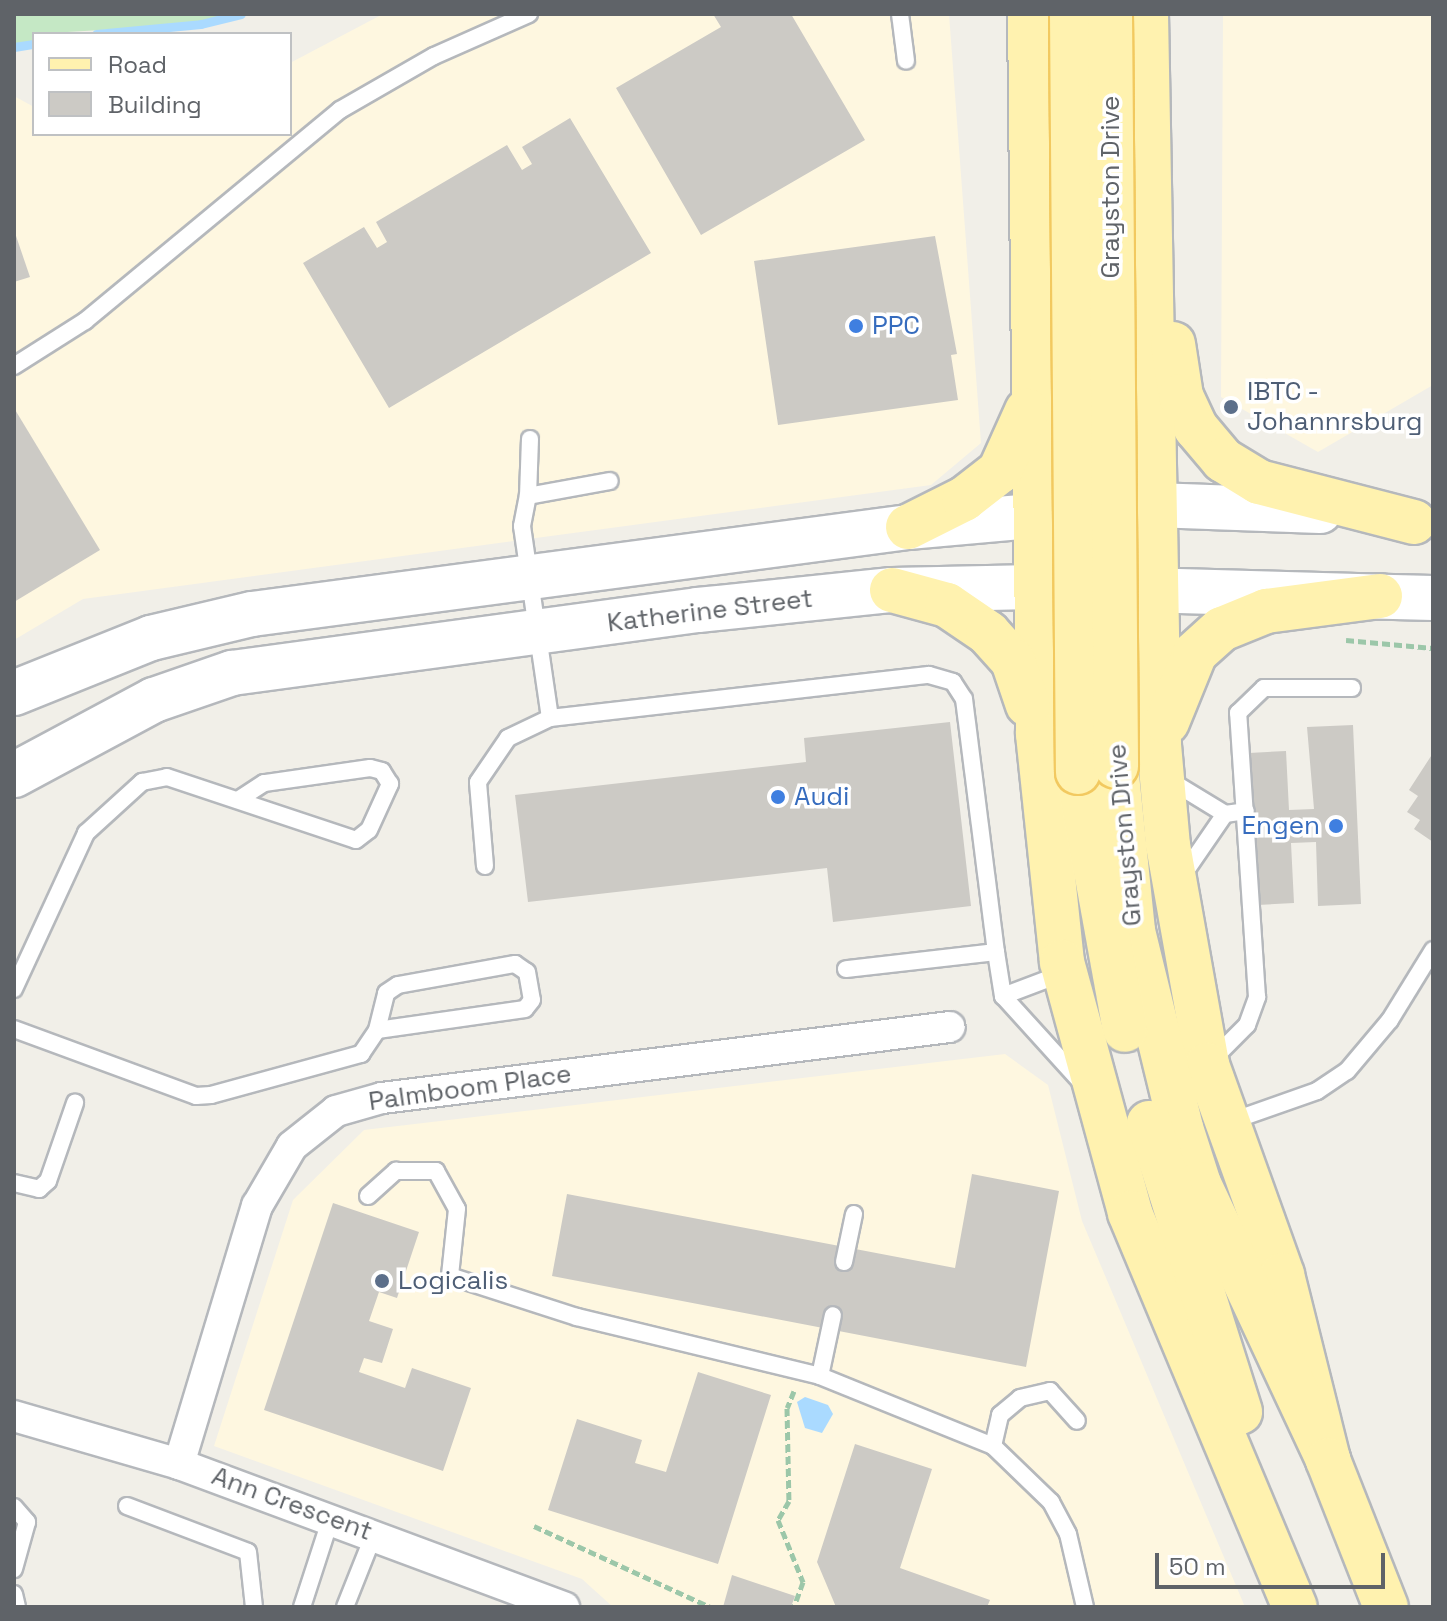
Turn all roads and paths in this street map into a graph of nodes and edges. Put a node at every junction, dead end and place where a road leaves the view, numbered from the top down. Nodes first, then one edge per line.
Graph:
1 (529, 14) edge
2 (900, 14) edge
3 (1030, 14) edge
4 (1072, 14) edge
5 (1110, 14) edge
6 (1146, 26) edge
7 (906, 61) dead end
8 (14, 366) edge
9 (1034, 394) junction
10 (530, 439) dead end
11 (610, 481) dead end
12 (528, 496) junction
13 (1154, 505) junction
14 (1036, 515) junction
15 (1423, 524) edge
16 (908, 527) junction
17 (530, 578) junction
18 (1035, 587) junction
19 (1158, 587) junction
20 (892, 590) junction
21 (1380, 596) junction
22 (1433, 598) edge
23 (538, 633) junction
24 (1352, 688) dead end
25 (14, 693) edge
26 (550, 718) junction
27 (1038, 734) junction
28 (1160, 760) junction
29 (14, 775) edge
30 (238, 800) junction
31 (1246, 811) junction
32 (1225, 814) junction
33 (485, 866) dead end
34 (1174, 887) junction
35 (1433, 950) edge
36 (996, 952) junction
37 (846, 969) dead end
38 (1064, 973) junction
39 (14, 989) edge
40 (1003, 996) junction
41 (950, 1027) dead end
42 (14, 1029) edge
43 (377, 1030) junction
44 (1207, 1065) junction
45 (75, 1103) dead end
46 (1099, 1103) junction
47 (1225, 1124) junction
48 (14, 1183) edge
49 (368, 1196) dead end
50 (854, 1214) dead end
51 (844, 1262) dead end
52 (833, 1315) dead end
53 (820, 1376) junction
54 (795, 1389) dead end
55 (14, 1416) edge
56 (1077, 1421) dead end
57 (993, 1446) junction
58 (1328, 1460) junction
59 (179, 1464) junction
60 (127, 1506) dead end
61 (14, 1507) edge
62 (331, 1518) junction
63 (534, 1526) dead end
64 (374, 1534) junction
65 (14, 1569) edge
66 (14, 1594) edge
67 (17, 1607) edge
68 (254, 1607) edge
69 (302, 1607) edge
70 (345, 1607) edge
71 (564, 1607) edge
72 (710, 1607) edge
73 (794, 1607) edge
74 (1085, 1607) edge
75 (1298, 1607) edge
76 (1386, 1607) edge

1 - 8 lane
2 - 7 lane
3 - 9 main road
4 - 75 main road, Grayston Drive, bridge
5 - 58 main road, Grayston Drive, bridge
6 - 13 main road
6 - 15 main road
9 - 14 main road
9 - 16 main road
10 - 12 lane
11 - 12 lane
12 - 17 lane
13 - 14 main road
13 - 15 main road
13 - 19 main road
14 - 16 main road
14 - 18 main road
16 - 17 main road
17 - 23 lane
17 - 25 main road
18 - 19 main road, Katherine Street
18 - 20 main road, Katherine Street
18 - 27 main road
19 - 21 main road, Katherine Street
19 - 28 main road
20 - 23 main road, Katherine Street
20 - 27 main road
21 - 22 main road, Katherine Street
21 - 28 main road
23 - 26 lane
23 - 29 main road, Katherine Street
24 - 31 lane
26 - 33 lane
26 - 36 lane
27 - 38 main road
28 - 32 lane
28 - 34 main road
30 - 30 lane
30 - 39 lane
31 - 32 lane
31 - 44 lane
32 - 34 lane
34 - 44 main road
35 - 47 lane
36 - 37 lane
36 - 40 lane
38 - 40 lane
38 - 46 main road
40 - 46 lane
41 - 59 street, Palmboom Place
42 - 43 lane
43 - 43 lane
44 - 47 main road
45 - 48 lane
46 - 75 main road
47 - 58 main road
49 - 53 lane
50 - 51 lane
52 - 53 lane
53 - 57 lane
54 - 73 path
55 - 59 street, Ann Crescent
56 - 57 lane
57 - 74 lane
58 - 76 main road, Grayston Drive
59 - 62 street, Ann Crescent
60 - 68 lane
61 - 65 lane
62 - 64 street, Ann Crescent
62 - 69 lane
63 - 72 path
64 - 70 lane
64 - 71 street, Ann Crescent
66 - 67 lane

